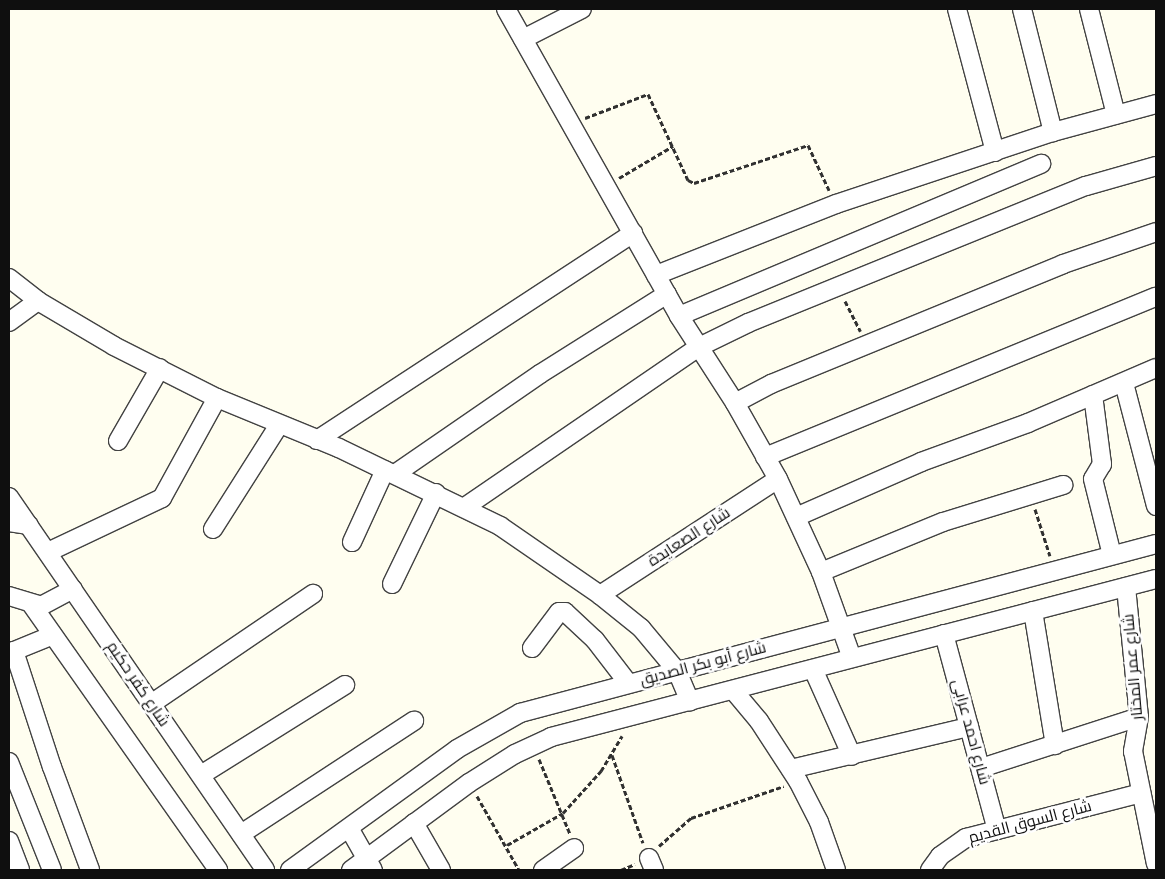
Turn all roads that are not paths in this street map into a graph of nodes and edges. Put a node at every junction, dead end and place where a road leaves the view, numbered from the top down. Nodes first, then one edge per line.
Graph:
1 (506, 9) edge
2 (582, 9) edge
3 (957, 9) edge
4 (1022, 9) edge
5 (1090, 9) edge
6 (522, 39) junction
7 (1156, 104) edge
8 (1116, 115) junction
9 (1053, 132) junction
10 (995, 152) junction
11 (1041, 164) dead end
12 (1156, 166) edge
13 (1156, 232) edge
14 (632, 233) junction
15 (656, 275) junction
16 (9, 278) edge
17 (667, 294) junction
18 (1156, 297) edge
19 (38, 301) junction
20 (679, 316) junction
21 (9, 322) edge
22 (700, 347) junction
23 (160, 368) junction
24 (1156, 368) edge
25 (1124, 383) junction
26 (1093, 395) junction
27 (217, 398) junction
28 (735, 403) junction
29 (279, 425) junction
30 (317, 440) junction
31 (118, 441) dead end
32 (765, 457) junction
33 (390, 472) junction
34 (778, 479) junction
35 (1063, 485) dead end
36 (436, 493) junction
37 (9, 497) edge
38 (1156, 506) edge
39 (465, 507) junction
40 (796, 517) junction
41 (9, 522) edge
42 (29, 525) junction
43 (213, 529) dead end
44 (352, 542) dead end
45 (1156, 544) edge
46 (48, 552) junction
47 (1112, 556) junction
48 (821, 572) junction
49 (1156, 579) edge
50 (392, 584) dead end
51 (1126, 587) junction
52 (73, 589) junction
53 (314, 594) dead end
54 (600, 594) junction
55 (9, 596) edge
56 (32, 605) junction
57 (1033, 611) junction
58 (842, 627) junction
59 (944, 634) junction
60 (53, 635) junction
61 (532, 648) dead end
62 (11, 652) edge
63 (852, 658) junction
64 (813, 668) junction
65 (677, 671) junction
66 (628, 683) junction
67 (344, 685) dead end
68 (733, 690) junction
69 (690, 702) junction
70 (152, 704) junction
71 (1139, 717) junction
72 (414, 721) dead end
73 (969, 727) junction
74 (1054, 745) junction
75 (852, 756) junction
76 (9, 762) edge
77 (981, 768) junction
78 (201, 775) junction
79 (795, 775) junction
80 (1141, 793) junction
81 (414, 823) junction
82 (348, 828) junction
83 (997, 830) junction
84 (240, 834) junction
85 (9, 841) edge
86 (574, 848) road end
87 (369, 864) edge
88 (1156, 864) edge
89 (20, 870) edge
90 (52, 870) edge
91 (90, 870) edge
92 (218, 870) edge
93 (266, 870) edge
94 (290, 870) edge
95 (351, 870) edge
96 (441, 870) edge
97 (543, 870) edge
98 (836, 870) edge
99 (930, 870) edge

1 - 6 street
2 - 6 street
3 - 10 street
4 - 9 street
5 - 8 street
6 - 14 street
7 - 8 street
8 - 9 street
9 - 10 street
10 - 15 street
11 - 20 street
12 - 22 street
13 - 28 street
14 - 15 street
14 - 30 street
15 - 17 street
16 - 19 street
17 - 20 street
17 - 33 street
18 - 32 street
19 - 21 street
19 - 23 street
20 - 22 street
22 - 28 street
22 - 39 street
23 - 27 street
23 - 31 street
24 - 25 street
25 - 26 street
25 - 38 street
26 - 40 street
26 - 47 street
27 - 29 street
27 - 46 street
28 - 32 street
29 - 30 street
29 - 43 street
30 - 33 street
32 - 34 street
33 - 36 street
33 - 44 street
34 - 40 street
34 - 54 street, شارع الصعايدة
35 - 48 street
36 - 39 street
36 - 50 street
37 - 42 street, شارع كفر حكيم
39 - 54 street
40 - 48 street
41 - 42 street
42 - 46 street, شارع كفر حكيم
45 - 47 street, شارع أبو بكر الصديق
46 - 52 street, شارع كفر حكيم
47 - 58 street, شارع أبو بكر الصديق
48 - 58 street
49 - 51 street, شارع أبو بكر الصديق
51 - 57 street, شارع أبو بكر الصديق
51 - 71 street, شارع عمر المختار
52 - 56 street
52 - 70 street, شارع كفر حكيم
53 - 70 street
54 - 65 street
55 - 56 street
56 - 60 street
57 - 59 street, شارع أبو بكر الصديق
57 - 74 street
58 - 63 street
58 - 65 street, شارع أبو بكر الصديق
59 - 63 street, شارع أبو بكر الصديق
59 - 73 street, شارع احمد عرابى
60 - 62 street
60 - 92 street
61 - 66 street
62 - 91 street
63 - 64 street, شارع أبو بكر الصديق
64 - 68 street, شارع أبو بكر الصديق
64 - 75 street
65 - 66 street, شارع أبو بكر الصديق
65 - 69 street
66 - 82 street, شارع أبو بكر الصديق
67 - 78 street
68 - 69 street, شارع أبو بكر الصديق
68 - 79 street
69 - 81 street, شارع أبو بكر الصديق
70 - 78 street, شارع كفر حكيم
71 - 74 street
71 - 80 street, شارع عمر المختار
72 - 84 street
73 - 75 street
73 - 77 street, شارع احمد عرابى
74 - 77 street
75 - 79 street
76 - 90 street
77 - 83 street, شارع احمد عرابى
78 - 84 street, شارع كفر حكيم
79 - 98 street
80 - 83 street, شارع السوق القديم
80 - 88 street, شارع عمر المختار
81 - 87 street, شارع أبو بكر الصديق
81 - 96 street
82 - 87 street
82 - 94 street, شارع أبو بكر الصديق
83 - 99 street, شارع السوق القديم
84 - 93 street, شارع كفر حكيم
85 - 89 street
86 - 97 street
87 - 95 street, شارع أبو بكر الصديق

